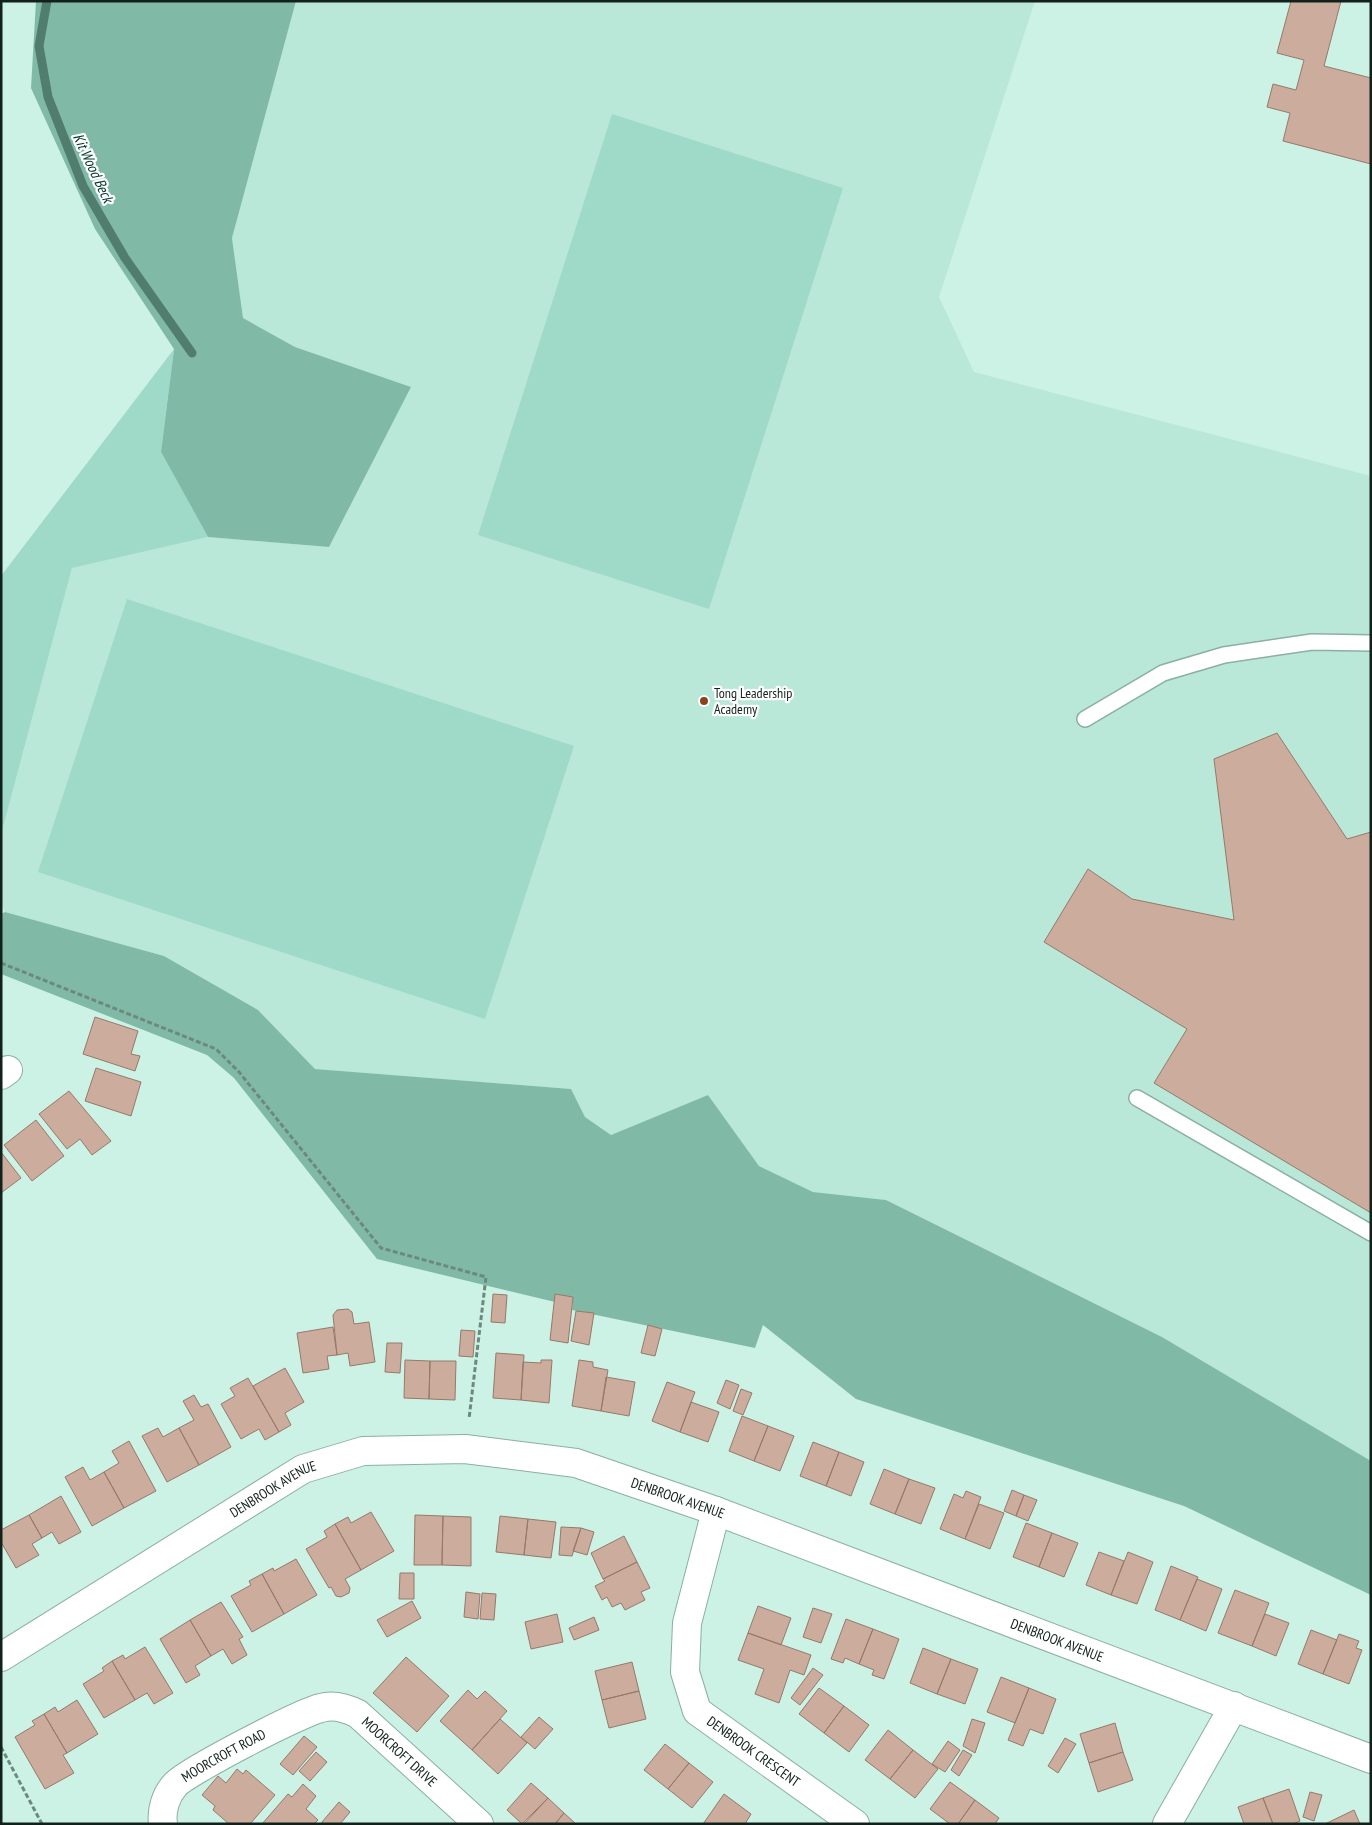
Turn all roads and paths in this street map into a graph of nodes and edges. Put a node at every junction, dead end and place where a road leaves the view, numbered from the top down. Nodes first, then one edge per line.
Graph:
1 (1371, 643) edge
2 (1084, 719) dead end
3 (1, 963) edge
4 (1137, 1098) dead end
5 (1371, 1233) edge
6 (466, 1449) junction
7 (716, 1511) junction
8 (1, 1657) edge
9 (1234, 1706) junction
10 (310, 1711) joint
11 (1, 1748) edge
12 (1371, 1759) edge
13 (42, 1824) edge
14 (163, 1824) edge
15 (479, 1824) edge
16 (855, 1824) edge
17 (1167, 1824) edge

1 - 2 lane
3 - 6 path
4 - 5 lane
6 - 7 street, DENBROOK AVENUE
6 - 8 street, DENBROOK AVENUE
7 - 9 street, DENBROOK AVENUE
7 - 16 street, DENBROOK CRESCENT
9 - 12 street, DENBROOK AVENUE
9 - 17 street
10 - 14 street, MOORCROFT ROAD
10 - 15 street, MOORCROFT DRIVE
11 - 13 path

